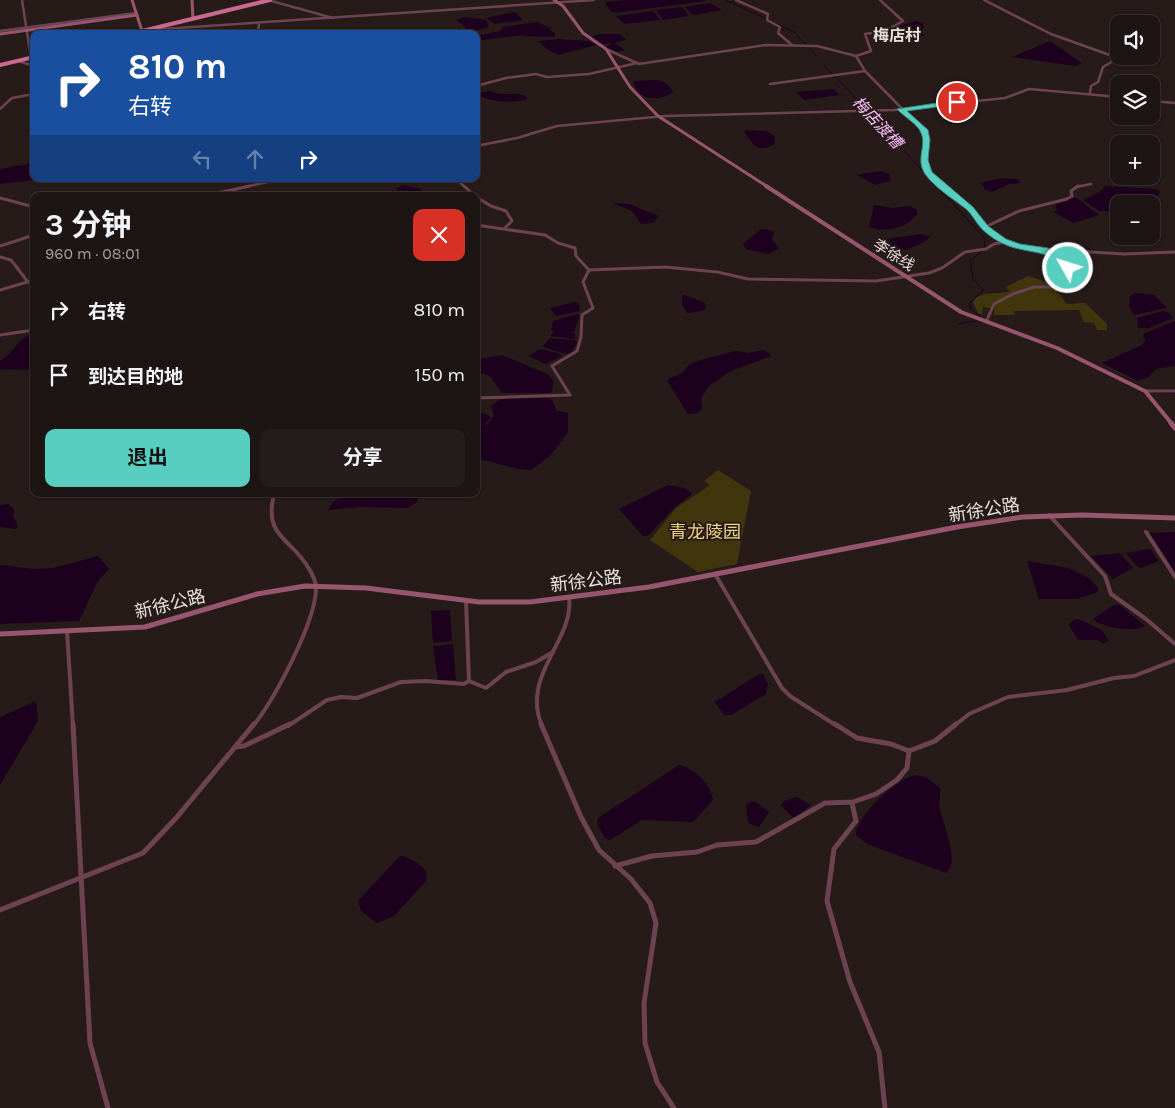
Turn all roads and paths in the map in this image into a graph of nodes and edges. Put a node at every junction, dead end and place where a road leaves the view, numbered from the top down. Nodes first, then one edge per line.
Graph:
1 (22, 0) edge
2 (132, 0) edge
3 (192, 0) edge
4 (269, 0) edge
5 (554, 0) edge
6 (594, 0) edge
7 (736, 0) edge
8 (880, 0) edge
9 (984, 0) edge
10 (558, 3) junction
11 (137, 14) junction
12 (333, 18) junction
13 (193, 19) junction
14 (259, 24) junction
15 (27, 30) junction
16 (144, 30) junction
17 (258, 30) edge
18 (0, 33) edge
19 (792, 45) junction
20 (30, 46) edge
21 (606, 49) junction
22 (856, 56) junction
23 (30, 58) edge
24 (18, 61) junction
25 (636, 63) junction
26 (0, 65) edge
27 (30, 65) edge
28 (620, 68) junction
29 (865, 71) junction
30 (770, 84) dead end
31 (480, 85) edge
32 (1090, 93) junction
33 (30, 95) edge
34 (1110, 96) edge
35 (1160, 102) edge
36 (1175, 103) edge
37 (0, 109) edge
38 (901, 109) junction
39 (658, 116) junction
40 (480, 145) edge
41 (268, 182) edge
42 (459, 182) edge
43 (1091, 184) dead end
44 (222, 192) edge
45 (470, 192) edge
46 (0, 198) edge
47 (480, 199) edge
48 (30, 206) edge
49 (480, 225) edge
50 (985, 227) junction
51 (506, 228) junction
52 (30, 236) edge
53 (1005, 242) junction
54 (0, 246) edge
55 (1045, 250) junction
56 (1175, 252) edge
57 (0, 257) edge
58 (589, 270) junction
59 (907, 277) junction
60 (28, 282) joint
61 (0, 290) edge
62 (986, 322) junction
63 (30, 331) edge
64 (0, 335) edge
65 (1145, 391) junction
66 (1175, 392) edge
67 (480, 398) edge
68 (1175, 428) edge
69 (273, 497) edge
70 (1050, 515) junction
71 (1175, 518) edge
72 (1146, 532) dead end
73 (715, 574) junction
74 (1175, 577) edge
75 (316, 586) junction
76 (569, 597) junction
77 (466, 601) junction
78 (67, 631) junction
79 (0, 634) edge
80 (1175, 644) edge
81 (553, 652) junction
82 (1175, 660) edge
83 (469, 681) junction
84 (236, 747) junction
85 (909, 751) junction
86 (852, 803) junction
87 (615, 866) junction
88 (82, 879) junction
89 (0, 910) edge
90 (108, 1108) edge
91 (674, 1108) edge
92 (885, 1108) edge

1 - 15 street
2 - 11 main road
3 - 13 main road
4 - 12 street
4 - 13 highway
5 - 10 main road
6 - 10 street
7 - 19 street
8 - 22 street
9 - 32 street
10 - 12 street
10 - 21 main road
11 - 15 main road
11 - 16 main road
12 - 14 street
13 - 16 highway
14 - 16 street
14 - 17 street
15 - 18 main road
15 - 20 street
19 - 22 street
19 - 25 street
21 - 25 street
21 - 28 main road, 李徐线
22 - 29 street
23 - 24 highway
24 - 26 highway
24 - 27 street
25 - 28 street
28 - 31 street
28 - 39 main road, 李徐线
29 - 30 street
29 - 38 street
32 - 34 street
32 - 38 street
33 - 37 street
35 - 36 street
38 - 39 street
38 - 50 street
39 - 40 street
39 - 59 main road, 李徐线
41 - 44 street
42 - 45 street
43 - 50 street
46 - 48 street
47 - 51 street
49 - 51 street
50 - 53 street
51 - 58 street
52 - 54 street
53 - 55 street
53 - 59 street
55 - 56 street
55 - 62 street
57 - 60 street
58 - 59 street
58 - 67 street
59 - 62 main road, 李徐线
60 - 61 street
62 - 65 main road, 李徐线
63 - 64 street
65 - 66 street
65 - 68 main road, 李徐线
69 - 75 street
70 - 71 main road, 新徐公路
70 - 73 main road, 新徐公路
70 - 80 street
72 - 74 street
73 - 76 main road, 新徐公路
73 - 85 street
75 - 77 main road, 新徐公路
75 - 78 main road, 新徐公路
75 - 84 street
76 - 77 main road, 新徐公路
76 - 81 street
77 - 83 street
78 - 79 main road, 新徐公路
78 - 88 street
81 - 83 street
81 - 87 street
82 - 85 street
83 - 84 street
84 - 88 street
85 - 86 street
86 - 87 street
86 - 92 street
87 - 91 street
88 - 89 street
88 - 90 street

